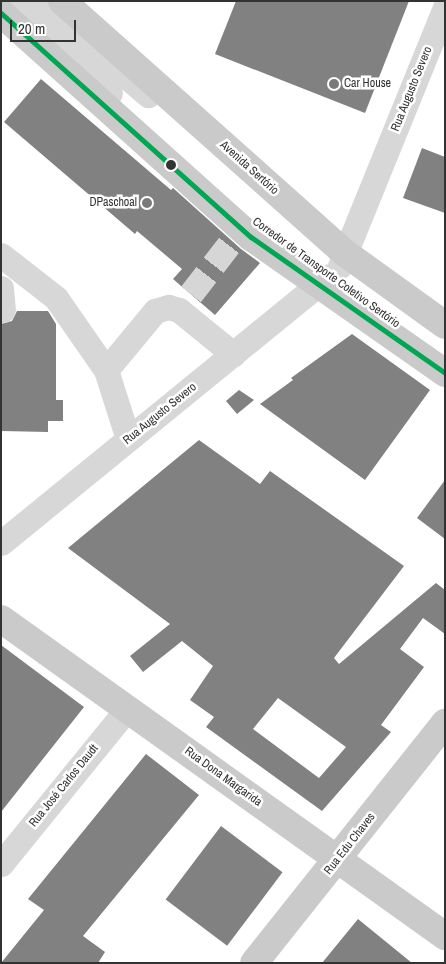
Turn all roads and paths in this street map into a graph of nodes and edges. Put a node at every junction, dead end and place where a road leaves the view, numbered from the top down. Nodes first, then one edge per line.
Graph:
1 (11, 1) edge
2 (38, 1) edge
3 (62, 1) edge
4 (445, 8) edge
5 (1, 13) edge
6 (1, 255) edge
7 (333, 270) junction
8 (445, 325) edge
9 (445, 340) edge
10 (232, 354) junction
11 (445, 358) edge
12 (106, 370) junction
13 (445, 373) edge
14 (128, 439) junction
15 (1, 543) edge
16 (1, 619) edge
17 (127, 709) junction
18 (445, 723) edge
19 (338, 859) junction
20 (1, 864) edge
21 (445, 936) edge
22 (254, 963) edge

1 - 7 street, Corredor de Transporte Coletivo Sertório
2 - 7 street, Corredor de Transporte Coletivo Sertório
3 - 7 main road, Avenida Sertório
4 - 7 street, Rua Augusto Severo
5 - 7 main road, Avenida Sertório
6 - 12 street
7 - 8 main road, Avenida Sertório
7 - 9 street, Corredor de Transporte Coletivo Sertório
7 - 10 street, Rua Augusto Severo
7 - 11 street, Corredor de Transporte Coletivo Sertório
7 - 13 main road, Avenida Sertório
10 - 12 street
10 - 14 street, Rua Augusto Severo
12 - 14 street
14 - 15 street, Rua Augusto Severo
16 - 17 main road, Rua Dona Margarida
17 - 19 main road, Rua Dona Margarida
17 - 20 street, Rua José Carlos Daudt
18 - 19 main road, Rua Edu Chaves
19 - 21 main road, Rua Dona Margarida
19 - 22 main road, Rua Edu Chaves

